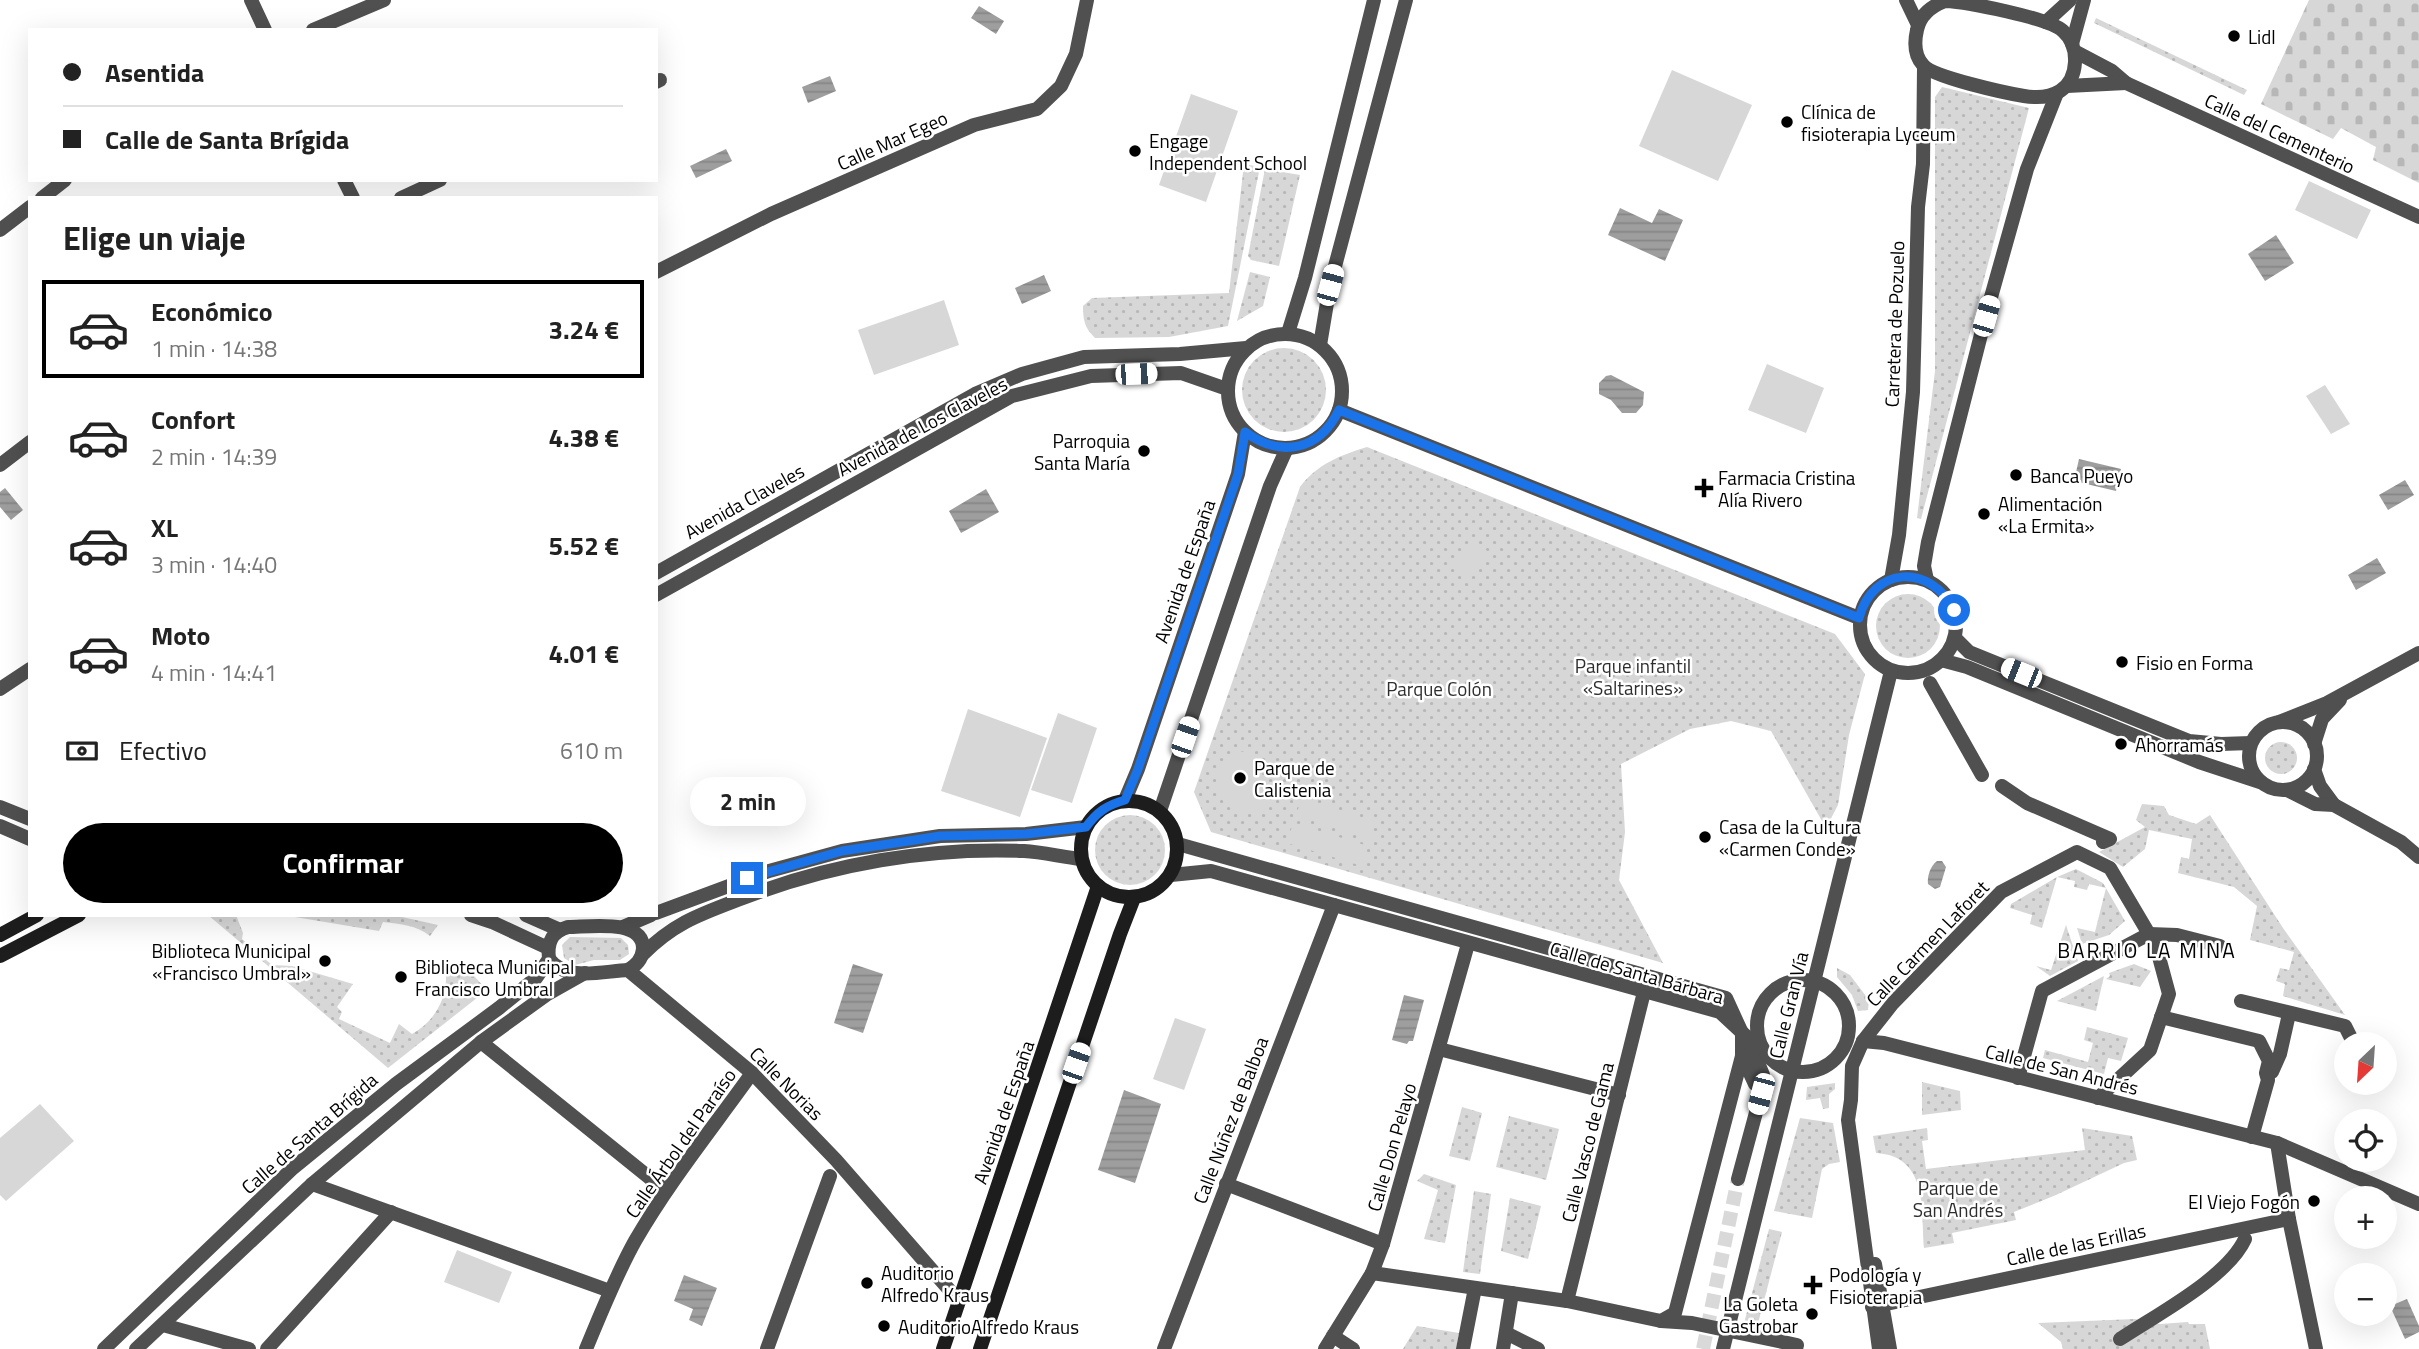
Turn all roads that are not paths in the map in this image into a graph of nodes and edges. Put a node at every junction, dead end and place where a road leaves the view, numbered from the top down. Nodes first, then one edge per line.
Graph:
1 (251, 0) edge
2 (384, 0) edge
3 (1087, 0) edge
4 (1374, 0) edge
5 (1406, 0) edge
6 (1906, 0) edge
7 (2070, 0) edge
8 (2084, 0) edge
9 (1946, 1) edge
10 (2046, 22) junction
11 (1918, 25) junction
12 (264, 28) edge
13 (318, 28) edge
14 (2074, 48) junction
15 (1924, 68) junction
16 (2126, 83) junction
17 (2062, 89) junction
18 (62, 182) edge
19 (436, 182) edge
20 (45, 196) edge
21 (405, 196) edge
22 (28, 209) edge
23 (2419, 217) edge
24 (0, 230) edge
25 (658, 271) edge
26 (1288, 333) junction
27 (1320, 345) junction
28 (1246, 348) junction
29 (1227, 390) junction
30 (1339, 410) junction
31 (1245, 432) junction
32 (28, 444) edge
33 (1287, 448) junction
34 (0, 465) edge
35 (658, 572) edge
36 (1891, 580) junction
37 (1927, 580) junction
38 (658, 593) edge
39 (1859, 618) junction
40 (1955, 638) junction
41 (2419, 653) edge
42 (1941, 660) junction
43 (28, 670) edge
44 (1891, 671) junction
45 (1930, 683) dead end
46 (0, 689) edge
47 (2348, 692) junction
48 (2279, 722) junction
49 (2251, 743) junction
50 (2314, 744) junction
51 (2314, 769) junction
52 (2260, 782) junction
53 (2287, 790) junction
54 (1125, 800) junction
55 (2334, 805) junction
56 (0, 807) edge
57 (1160, 811) junction
58 (28, 818) edge
59 (0, 826) edge
60 (1086, 827) junction
61 (28, 838) edge
62 (1178, 844) junction
63 (2097, 845) dead end
64 (2419, 857) edge
65 (1082, 859) junction
66 (1171, 875) junction
67 (1098, 886) junction
68 (1134, 898) junction
69 (1334, 905) junction
70 (658, 912) edge
71 (33, 917) edge
72 (75, 917) edge
73 (477, 917) edge
74 (531, 917) edge
75 (646, 917) edge
76 (623, 927) junction
77 (560, 930) junction
78 (2149, 934) junction
79 (0, 935) edge
80 (1468, 944) junction
81 (2220, 946) dead end
82 (548, 954) junction
83 (642, 955) junction
84 (0, 957) edge
85 (628, 970) junction
86 (585, 973) junction
87 (1814, 982) junction
88 (1644, 992) junction
89 (2241, 1001) dead end
90 (2289, 1014) junction
91 (2161, 1017) junction
92 (2348, 1032) edge
93 (1742, 1033) junction
94 (1863, 1041) junction
95 (481, 1042) junction
96 (1439, 1049) junction
97 (1742, 1056) junction
98 (1792, 1070) junction
99 (752, 1073) junction
100 (2018, 1078) junction
101 (2268, 1080) junction
102 (1762, 1087) junction
103 (1619, 1095) junction
104 (2098, 1098) junction
105 (2252, 1137) junction
106 (2277, 1143) junction
107 (830, 1176) dead end
108 (1738, 1180) tunnel mouth
109 (312, 1184) junction
110 (1226, 1184) junction
111 (666, 1191) junction
112 (2419, 1203) edge
113 (391, 1212) junction
114 (2289, 1219) junction
115 (2245, 1239) dead end
116 (1383, 1244) junction
117 (1372, 1273) junction
118 (1475, 1288) junction
119 (610, 1291) junction
120 (1512, 1293) junction
121 (959, 1301) junction
122 (1567, 1301) junction
123 (1877, 1306) junction
124 (1661, 1321) junction
125 (163, 1325) junction
126 (1728, 1331) junction
127 (1506, 1332) junction
128 (1333, 1336) junction
129 (2120, 1339) dead end
130 (1797, 1347) edge
131 (104, 1349) edge
132 (136, 1349) edge
133 (248, 1349) edge
134 (267, 1349) edge
135 (586, 1349) edge
136 (767, 1349) edge
137 (943, 1349) edge
138 (981, 1349) edge
139 (1164, 1349) edge
140 (1325, 1349) edge
141 (1353, 1349) edge
142 (1463, 1349) edge
143 (1503, 1349) edge
144 (1538, 1349) edge
145 (1723, 1349) edge
146 (1879, 1349) edge
147 (1890, 1349) edge
148 (2316, 1349) edge

1 - 12 street
2 - 13 street
3 - 25 street, Calle Mar Egeo
4 - 26 street
5 - 27 street
6 - 11 street
7 - 10 street
8 - 14 street
9 - 10 street
9 - 11 street
10 - 14 street, Calle del Cementerio
11 - 15 street, Carretera de Pozuelo
14 - 16 street, Calle del Cementerio
14 - 17 street
15 - 17 street, Calle del Cementerio
15 - 36 street, Carretera de Pozuelo
16 - 17 street, Calle del Cementerio
16 - 23 street, Calle del Cementerio
17 - 37 street
18 - 20 street
19 - 21 street
22 - 24 street
26 - 27 street
26 - 28 street
27 - 30 street
28 - 29 street
28 - 35 street, Avenida Claveles
29 - 31 street
29 - 38 street, Avenida de Los Claveles
30 - 33 street
30 - 39 street
31 - 33 street
31 - 54 street, Avenida de España
32 - 34 street
33 - 57 street
36 - 37 street
36 - 39 street
37 - 40 street
39 - 44 street
40 - 42 street
40 - 49 street
41 - 47 street
42 - 44 street
42 - 52 street
43 - 46 street
44 - 87 street, Calle Gran Vía
45 - 63 street
47 - 48 street
47 - 50 street
48 - 49 street
48 - 50 street
49 - 52 street
50 - 51 street
51 - 53 street
51 - 55 street
52 - 53 street
53 - 55 street
54 - 57 street
54 - 60 street
55 - 64 street
56 - 58 street
57 - 62 street
59 - 61 street
60 - 65 street
60 - 70 street
62 - 66 street
62 - 93 street, Calle de Santa Bárbara
65 - 67 street
65 - 83 street
66 - 68 street
66 - 69 street, Calle de Santa Bárbara
67 - 68 street
67 - 121 street, Avenida de España
68 - 138 street
69 - 80 street, Calle de Santa Bárbara
69 - 110 street, Calle Núñez de Balboa
71 - 79 street
72 - 84 street
73 - 82 street
74 - 77 street
75 - 76 street
76 - 77 street
76 - 83 street
77 - 82 street, Calle de Santa Brígida
78 - 81 street
78 - 91 street, Calle Carmen Laforet
78 - 94 street, Calle Carmen Laforet
78 - 100 street
80 - 88 street, Calle de Santa Bárbara
80 - 96 street, Calle Don Pelayo
82 - 86 street
82 - 131 street, Calle de Santa Brígida
83 - 85 street
85 - 86 street
85 - 99 street, Calle Norias
86 - 95 street, Calle de Santa Brígida
87 - 98 street, Calle Gran Vía
87 - 98 street
87 - 98 street
88 - 93 street, Calle de Santa Bárbara
88 - 103 street, Calle Vasco de Gama
89 - 90 street
90 - 92 street
90 - 101 street
91 - 101 street
91 - 104 street, Calle Carmen Laforet
93 - 97 street
93 - 102 street, Calle Gran Vía
94 - 100 street, Calle de San Andrés
94 - 123 street
95 - 109 street, Calle de Santa Brígida
95 - 111 street
96 - 103 street
96 - 116 street, Calle Don Pelayo
97 - 102 street
97 - 124 street
98 - 126 street, Calle Gran Vía
99 - 111 street, Calle Árbol del Paraíso
99 - 121 street, Calle Norias
100 - 104 street, Calle de San Andrés
101 - 105 street
102 - 108 street, Calle Gran Vía
103 - 122 street, Calle Vasco de Gama
104 - 105 street, Calle de San Andrés
105 - 106 street, Calle de San Andrés
106 - 112 street, Calle de San Andrés
106 - 114 street
107 - 136 street
109 - 113 street
109 - 125 street, Calle de Santa Brígida
110 - 116 street
110 - 139 street, Calle Núñez de Balboa
111 - 119 street, Calle Árbol del Paraíso
113 - 119 street
113 - 134 street
114 - 123 street, Calle de las Erillas
114 - 148 street
115 - 129 street
116 - 117 street, Calle Don Pelayo
117 - 118 street
117 - 128 street, Calle Don Pelayo
118 - 120 street
118 - 142 street
119 - 135 street, Calle Árbol del Paraíso
120 - 122 street
120 - 127 street
121 - 137 street, Avenida de España
122 - 124 street
123 - 146 street
123 - 147 street
124 - 126 street
125 - 132 street, Calle de Santa Brígida
125 - 133 street
126 - 130 street
126 - 145 street, Calle Gran Vía
127 - 143 street
127 - 144 street
128 - 140 street, Calle Don Pelayo
128 - 141 street

